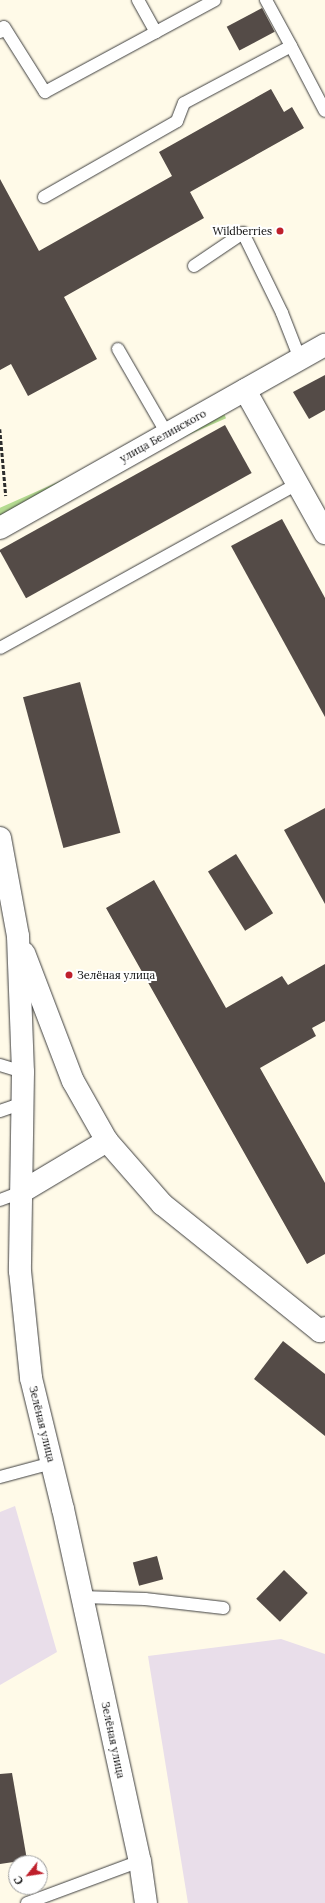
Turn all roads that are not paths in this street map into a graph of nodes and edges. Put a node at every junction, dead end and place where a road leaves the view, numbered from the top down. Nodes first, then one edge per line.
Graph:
1 (138, 0) edge
2 (214, 0) edge
3 (266, 0) edge
4 (2, 26) edge
5 (156, 32) junction
6 (291, 46) junction
7 (325, 111) edge
8 (44, 197) dead end
9 (194, 266) dead end
10 (325, 345) edge
11 (118, 349) dead end
12 (300, 359) junction
13 (245, 390) junction
14 (168, 434) junction
15 (297, 484) junction
16 (4, 526) edge
17 (325, 533) edge
18 (0, 648) edge
19 (0, 838) edge
20 (18, 936) junction
21 (0, 1064) edge
22 (23, 1072) junction
23 (23, 1103) junction
24 (0, 1111) edge
25 (107, 1141) junction
26 (23, 1191) junction
27 (0, 1200) edge
28 (323, 1332) edge
29 (52, 1463) junction
30 (0, 1477) edge
31 (82, 1597) junction
32 (223, 1608) dead end
33 (140, 1861) junction
34 (27, 1903) edge
35 (146, 1903) edge

1 - 5 lane
2 - 5 lane
3 - 6 lane
4 - 5 lane
6 - 7 lane
6 - 8 lane
9 - 12 lane
10 - 12 street, улица Белинского
11 - 14 lane
12 - 13 street, улица Белинского
13 - 14 street, улица Белинского
13 - 15 street
14 - 16 street, улица Белинского
15 - 17 street
15 - 18 lane
19 - 20 street, Зелёная улица
20 - 22 street, Зелёная улица
20 - 25 street, Зелёная улица
21 - 22 lane
22 - 23 street, Зелёная улица
23 - 24 lane
23 - 26 street, Зелёная улица
25 - 26 street
25 - 28 street, Зелёная улица
26 - 27 lane
26 - 29 street, Зелёная улица
29 - 30 lane
29 - 31 street, Зелёная улица
31 - 32 lane
31 - 33 street, Зелёная улица
33 - 34 lane
33 - 35 street, Зелёная улица

